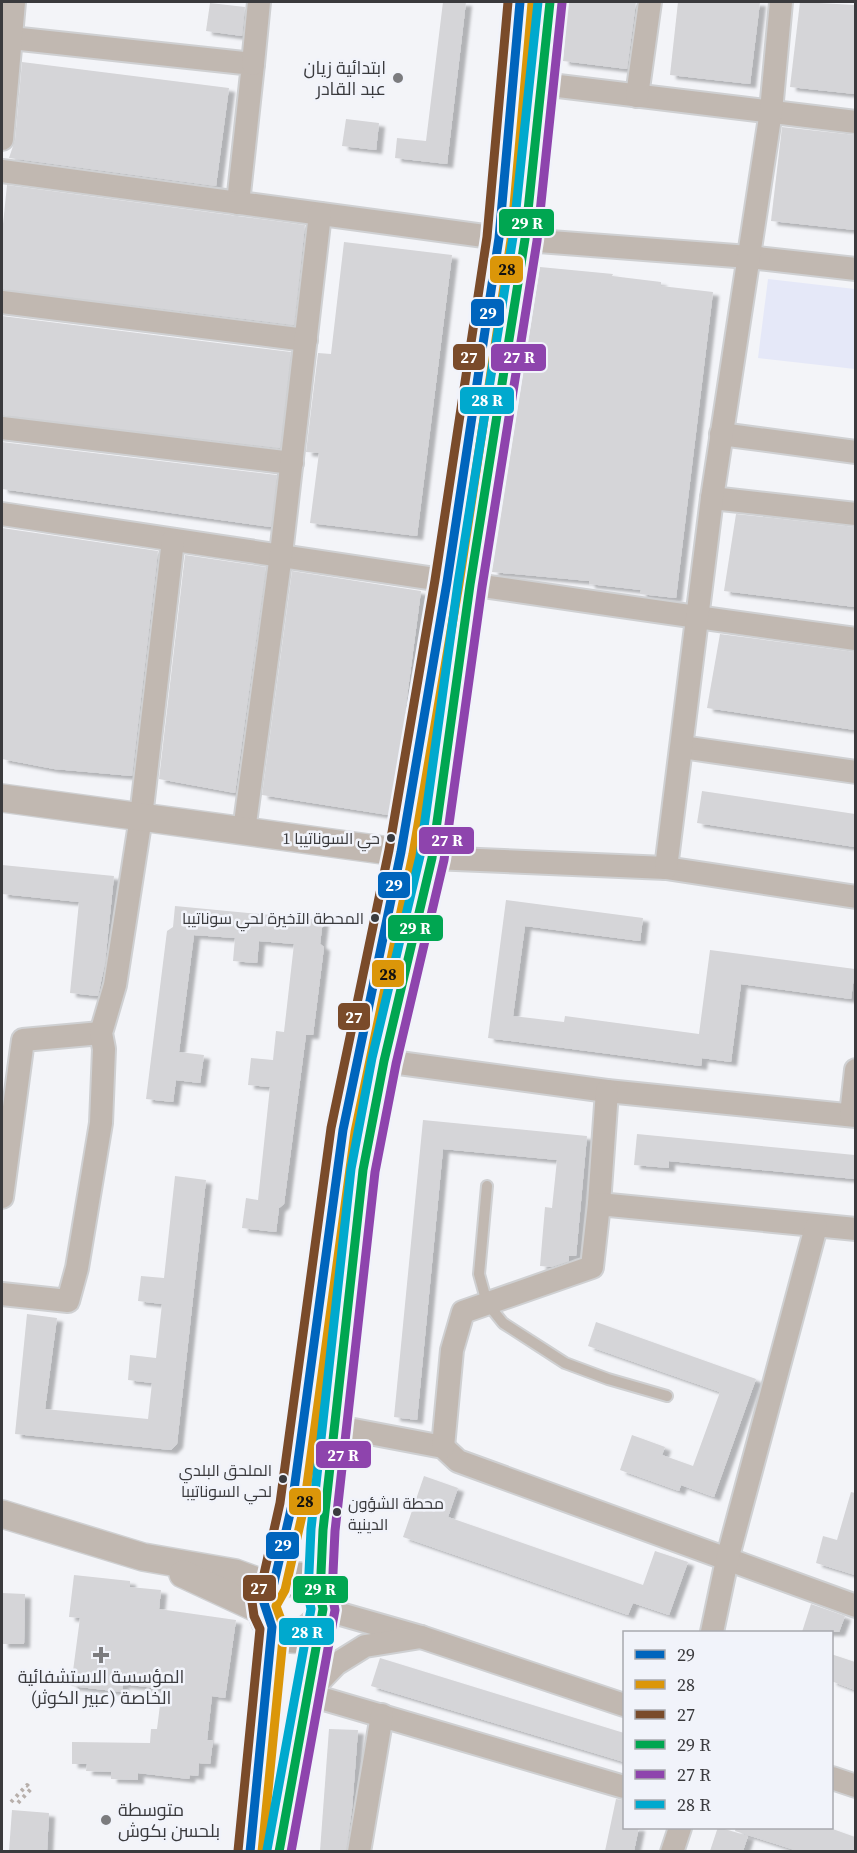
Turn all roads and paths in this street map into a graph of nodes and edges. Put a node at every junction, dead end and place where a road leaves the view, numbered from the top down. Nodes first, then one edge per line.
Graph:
1 (14, 2) edge
2 (259, 2) edge
3 (520, 2) edge
4 (550, 2) edge
5 (650, 2) edge
6 (781, 2) edge
7 (7, 38) edge
8 (253, 64) junction
9 (542, 84) junction
10 (637, 96) junction
11 (771, 111) junction
12 (855, 122) edge
13 (2, 139) edge
14 (2, 171) edge
15 (238, 203) junction
16 (320, 214) junction
17 (512, 239) junction
18 (749, 257) junction
19 (855, 269) edge
20 (2, 302) edge
21 (306, 340) junction
22 (2, 428) edge
23 (721, 434) junction
24 (855, 452) edge
25 (292, 463) junction
26 (712, 498) junction
27 (2, 514) edge
28 (855, 514) edge
29 (173, 540) junction
30 (281, 554) junction
31 (459, 583) junction
32 (698, 618) junction
33 (855, 639) edge
34 (682, 747) junction
35 (855, 772) edge
36 (2, 798) edge
37 (141, 817) junction
38 (244, 831) junction
39 (417, 855) junction
40 (666, 868) junction
41 (855, 897) edge
42 (101, 1034) junction
43 (384, 1061) junction
44 (855, 1070) edge
45 (607, 1091) junction
46 (853, 1115) edge
47 (487, 1186) dead end
48 (2, 1197) edge
49 (599, 1204) junction
50 (816, 1227) junction
51 (855, 1229) edge
52 (2, 1294) edge
53 (487, 1303) junction
54 (667, 1396) dead end
55 (319, 1424) junction
56 (443, 1447) junction
57 (2, 1514) edge
58 (143, 1557) junction
59 (727, 1560) junction
60 (272, 1596) junction
61 (855, 1606) edge
62 (320, 1609) junction
63 (712, 1631) edge
64 (422, 1637) junction
65 (308, 1694) junction
66 (623, 1705) edge
67 (382, 1715) junction
68 (833, 1779) edge
69 (855, 1786) edge
70 (623, 1787) edge
71 (11, 1802) dead end
72 (15, 1806) dead end
73 (679, 1829) edge
74 (250, 1851) edge
75 (279, 1851) edge
76 (359, 1851) edge
77 (672, 1851) edge

1 - 7 street
2 - 8 street
3 - 17 main road
4 - 9 main road
5 - 10 street
6 - 11 street
7 - 8 street
7 - 13 street
8 - 15 street
9 - 10 street
9 - 17 main road
10 - 11 street
11 - 12 street
11 - 18 street
14 - 15 street
15 - 16 street
16 - 17 street
16 - 21 street
17 - 18 street
17 - 31 main road
18 - 19 street
18 - 23 street
20 - 21 street
21 - 25 street
22 - 25 street
23 - 24 street
23 - 26 street
25 - 30 street
26 - 28 street
26 - 32 street
27 - 29 street
29 - 30 street
29 - 37 street
30 - 31 street
30 - 38 street
31 - 32 street
31 - 39 main road
32 - 33 street
32 - 34 street
34 - 35 street
34 - 40 street
36 - 37 street
37 - 38 street
37 - 42 street
38 - 39 street
39 - 40 street
39 - 43 main road
39 - 55 main road
40 - 41 street
42 - 48 street
42 - 52 street
43 - 45 street
43 - 55 main road
44 - 46 street
45 - 46 street
45 - 49 street
47 - 53 lane
49 - 50 street
49 - 53 street
50 - 51 street
50 - 59 street
53 - 54 lane
53 - 56 street
55 - 56 street
55 - 60 main road
55 - 62 main road
56 - 59 street
57 - 58 street
58 - 60 street
58 - 60 street
59 - 61 street
59 - 63 street
60 - 62 main road
60 - 62 main road
60 - 74 main road
62 - 64 street
62 - 65 main road
64 - 65 street
64 - 66 street
65 - 67 street
65 - 75 main road
67 - 70 street
67 - 76 street
68 - 69 street
71 - 72 path
73 - 77 street

